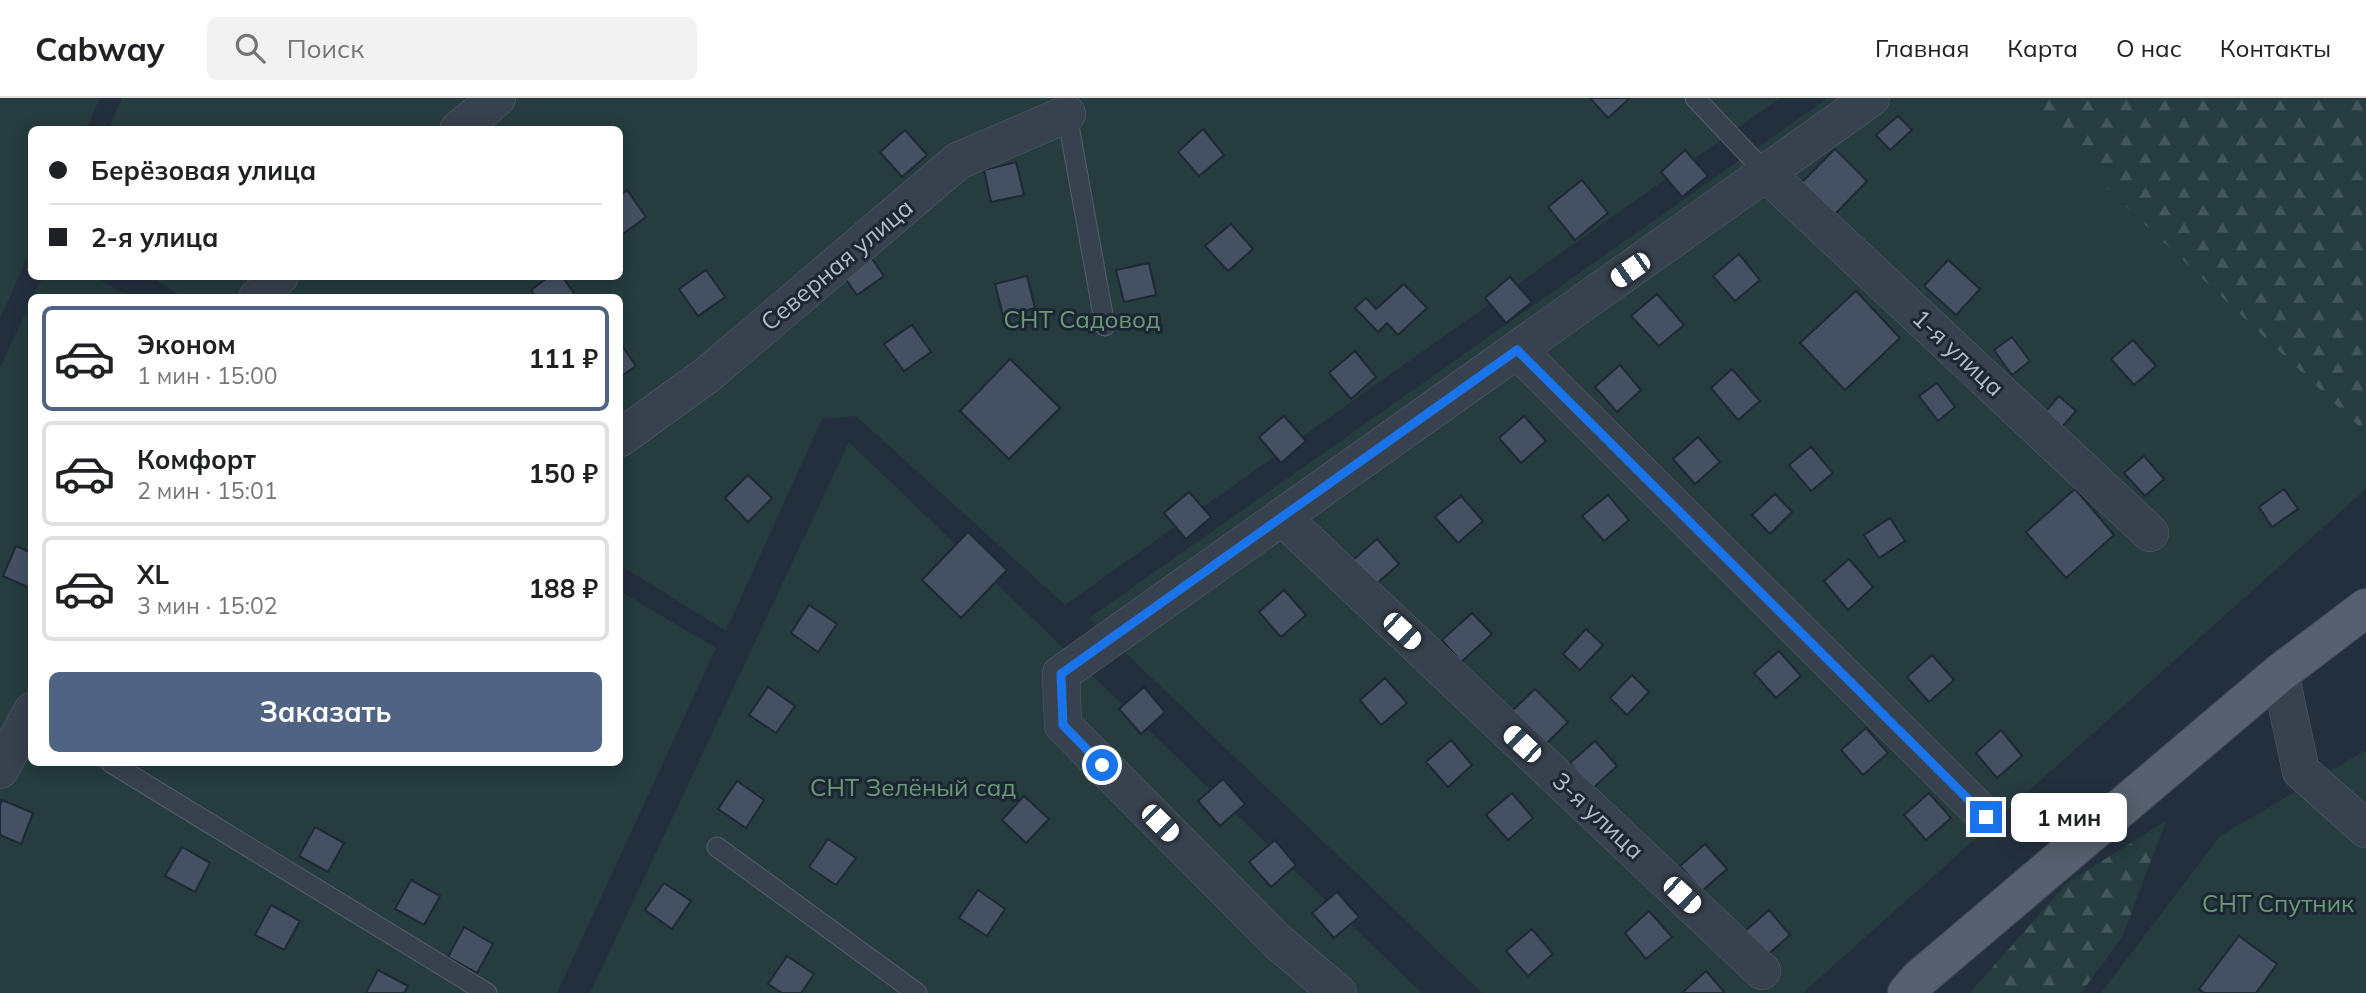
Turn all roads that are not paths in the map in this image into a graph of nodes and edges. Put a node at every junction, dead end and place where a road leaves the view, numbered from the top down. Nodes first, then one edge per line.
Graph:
1 (496, 98) edge
2 (1695, 98) edge
3 (1871, 98) edge
4 (1065, 106) edge
5 (463, 126) edge
6 (1766, 173) junction
7 (276, 280) edge
8 (261, 294) edge
9 (1105, 326) dead end
10 (1517, 350) junction
11 (623, 436) edge
12 (1282, 517) junction
13 (2150, 533) dead end
14 (2366, 608) edge
15 (2280, 673) junction
16 (28, 718) edge
17 (116, 766) edge
18 (0, 769) edge
19 (1986, 817) dead end
20 (2366, 829) edge
21 (717, 847) dead end
22 (1762, 971) dead end
23 (487, 993) edge
24 (917, 993) edge
25 (1338, 993) edge
26 (1907, 993) edge

1 - 5 street
2 - 6 lane
3 - 6 street
4 - 9 lane
4 - 11 street, Северная улица
6 - 10 street
6 - 13 street, 1-я улица
7 - 8 street
10 - 12 street
10 - 19 street
12 - 22 street, 3-я улица
12 - 25 street
14 - 15 main road
15 - 20 street
15 - 26 main road
16 - 18 street
17 - 23 lane
21 - 24 lane

